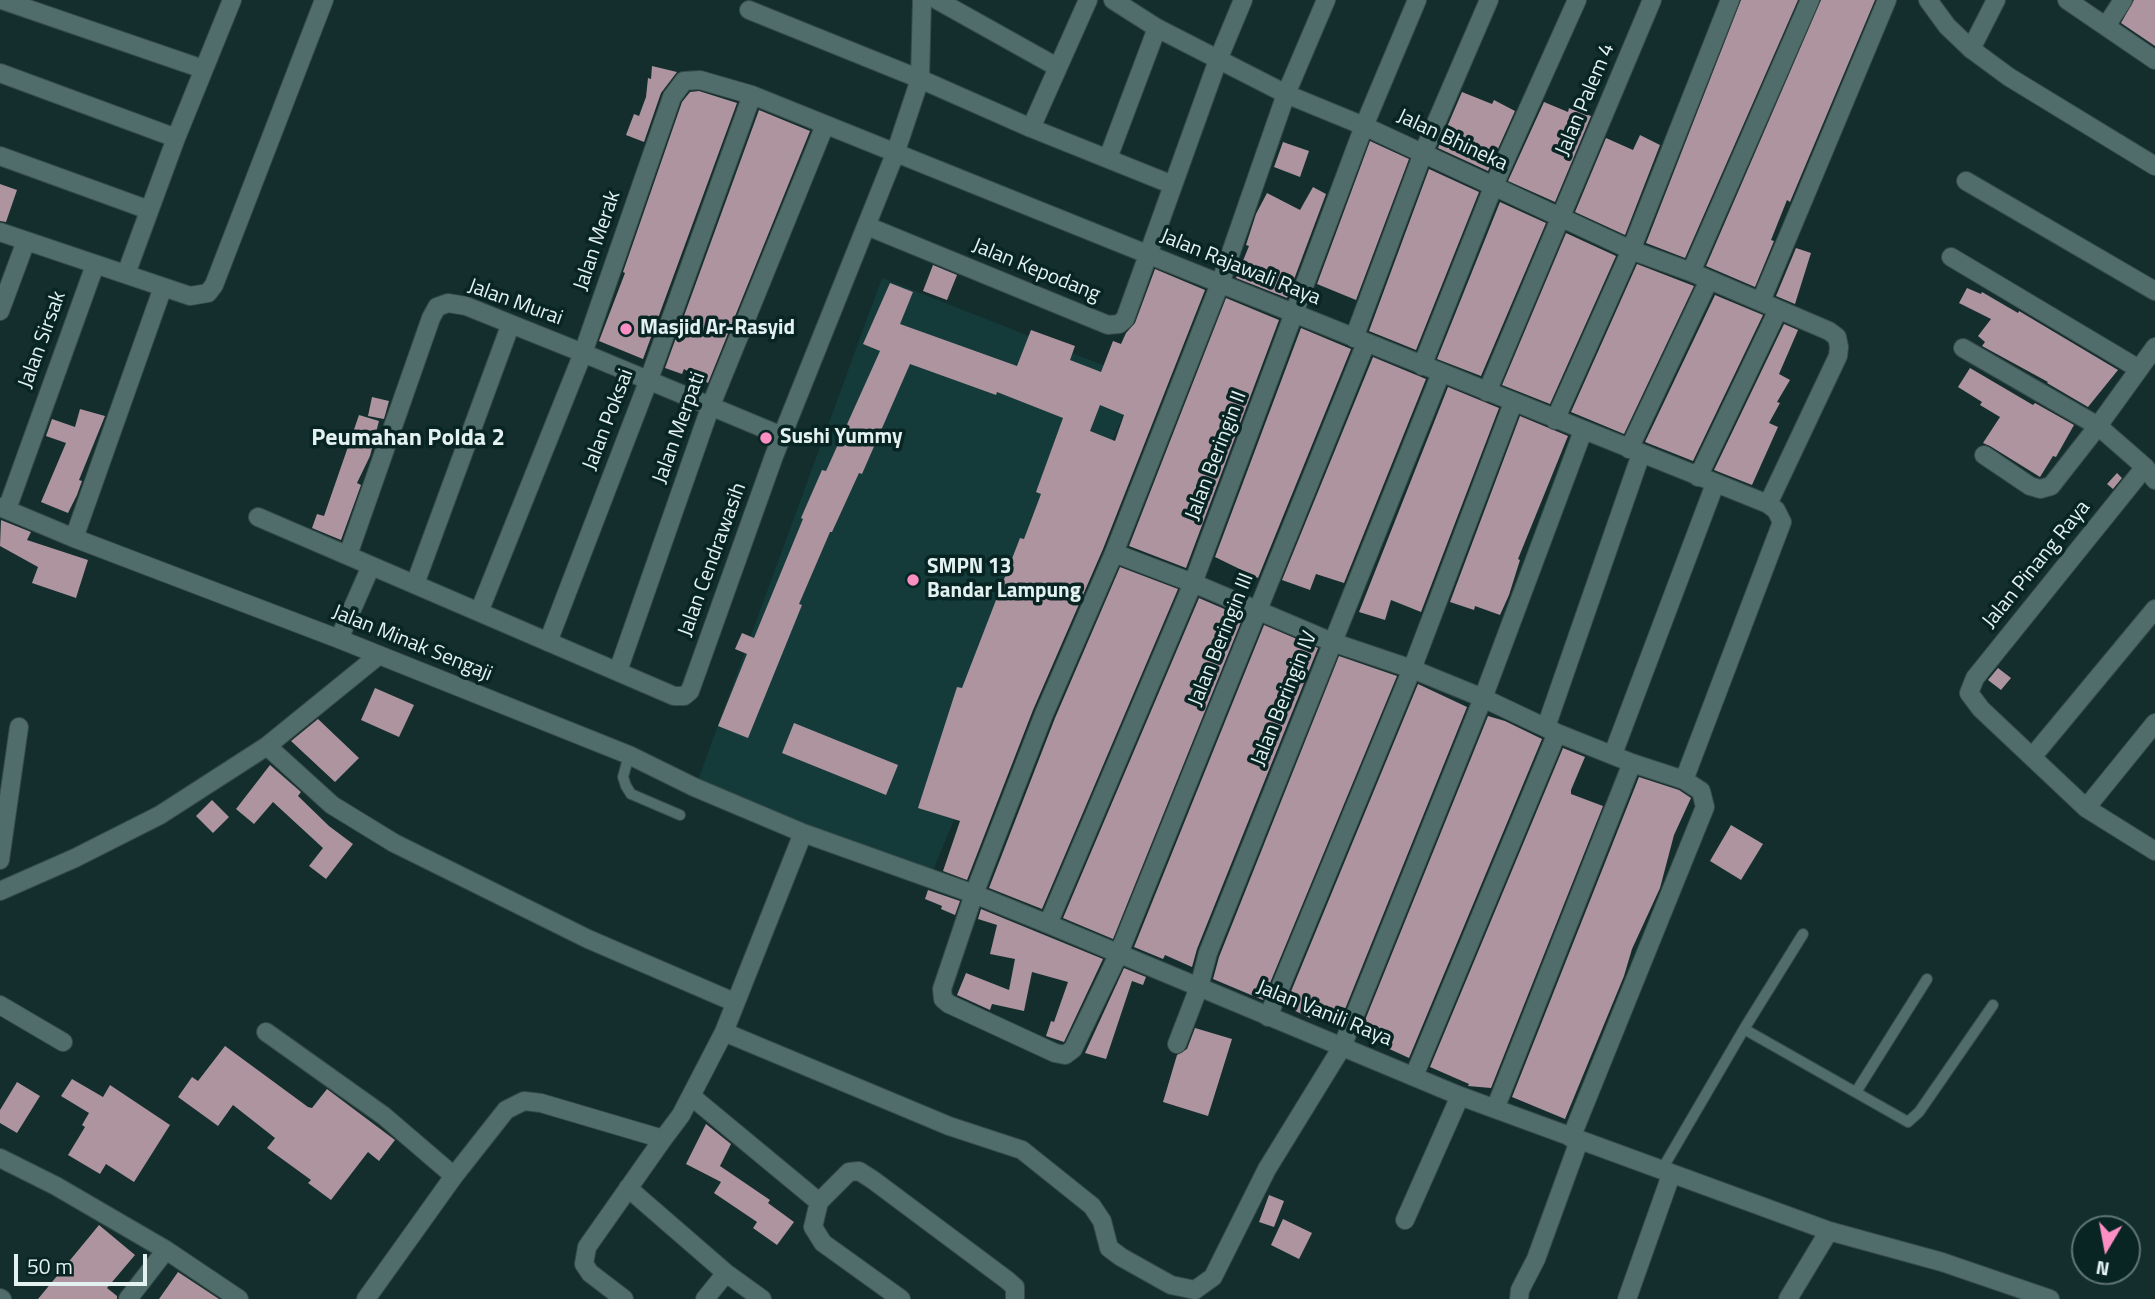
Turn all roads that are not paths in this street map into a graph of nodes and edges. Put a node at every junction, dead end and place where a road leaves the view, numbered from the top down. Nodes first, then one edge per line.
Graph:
1 (2, 0) edge
2 (324, 0) edge
3 (922, 0) edge
4 (937, 0) edge
5 (1088, 0) edge
6 (1113, 0) edge
7 (1243, 0) edge
8 (1326, 0) edge
9 (1417, 0) edge
10 (1489, 0) edge
11 (1577, 0) edge
12 (1652, 0) edge
13 (1730, 0) edge
14 (1810, 0) edge
15 (1887, 0) edge
16 (1928, 0) edge
17 (1996, 0) edge
18 (2067, 0) edge
19 (2123, 0) edge
20 (226, 2) edge
21 (749, 10) dead end
22 (2106, 26) junction
23 (1157, 28) junction
24 (1972, 48) junction
25 (1218, 60) junction
26 (2155, 60) edge
27 (1057, 67) junction
28 (202, 69) junction
29 (0, 73) edge
30 (920, 79) junction
31 (684, 81) joint
32 (752, 94) junction
33 (1286, 94) junction
34 (825, 125) junction
35 (1364, 126) junction
36 (1031, 128) junction
37 (176, 138) junction
38 (1423, 153) junction
39 (895, 154) junction
40 (0, 156) edge
41 (1108, 158) junction
42 (2155, 166) edge
43 (1966, 181) dead end
44 (1173, 185) junction
45 (1494, 185) junction
46 (149, 210) junction
47 (1562, 218) junction
48 (866, 226) junction
49 (0, 232) edge
50 (26, 240) junction
51 (1630, 250) junction
52 (1149, 256) junction
53 (1951, 257) dead end
54 (94, 265) junction
55 (1691, 272) junction
56 (126, 274) junction
57 (1709, 280) junction
58 (1220, 284) junction
59 (163, 287) junction
60 (2155, 291) edge
61 (1761, 301) junction
62 (1778, 310) junction
63 (0, 311) edge
64 (1295, 315) junction
65 (510, 326) junction
66 (1360, 341) junction
67 (2155, 347) edge
68 (1964, 348) dead end
69 (583, 353) junction
70 (1422, 366) junction
71 (2139, 369) junction
72 (1441, 373) junction
73 (648, 382) junction
74 (1487, 392) junction
75 (1513, 403) junction
76 (711, 405) junction
77 (1555, 419) junction
78 (2098, 426) junction
79 (1583, 431) junction
80 (782, 436) junction
81 (1635, 452) junction
82 (1984, 455) dead end
83 (2150, 473) edge
84 (1698, 477) junction
85 (1715, 484) junction
86 (1772, 507) junction
87 (3, 508) edge
88 (258, 517) dead end
89 (74, 538) junction
90 (1114, 553) junction
91 (348, 555) junction
92 (371, 566) junction
93 (1193, 583) junction
94 (415, 584) junction
95 (2155, 610) edge
96 (479, 612) junction
97 (1258, 612) junction
98 (340, 639) junction
99 (548, 642) junction
100 (1332, 642) junction
101 (379, 655) junction
102 (1412, 669) junction
103 (618, 671) junction
104 (1483, 698) junction
105 (2155, 723) edge
106 (19, 727) dead end
107 (1551, 730) junction
108 (267, 746) junction
109 (1613, 754) junction
110 (629, 755) junction
111 (2033, 756) junction
112 (1632, 763) junction
113 (1684, 780) junction
114 (2087, 808) junction
115 (680, 815) dead end
116 (803, 833) junction
117 (2152, 844) edge
118 (0, 860) edge
119 (0, 891) edge
120 (974, 894) junction
121 (1048, 923) junction
122 (1803, 934) dead end
123 (1119, 953) junction
124 (1927, 979) dead end
125 (1199, 987) junction
126 (734, 1002) junction
127 (0, 1005) edge
128 (1993, 1005) dead end
129 (1268, 1017) junction
130 (1744, 1029) junction
131 (266, 1032) dead end
132 (724, 1032) junction
133 (63, 1042) dead end
134 (1177, 1044) dead end
135 (1342, 1047) junction
136 (1414, 1076) junction
137 (1856, 1092) junction
138 (691, 1096) junction
139 (1460, 1096) junction
140 (1495, 1109) junction
141 (663, 1139) junction
142 (1575, 1139) junction
143 (0, 1158) edge
144 (1666, 1173) junction
145 (454, 1176) junction
146 (628, 1188) junction
147 (819, 1202) junction
148 (1405, 1220) dead end
149 (1829, 1231) junction
150 (166, 1250) junction
151 (726, 1273) junction
152 (128, 1299) edge
153 (239, 1299) edge
154 (366, 1299) edge
155 (624, 1299) edge
156 (705, 1299) edge
157 (762, 1299) edge
158 (901, 1299) edge
159 (1015, 1299) edge
160 (1519, 1299) edge
161 (1627, 1299) edge
162 (1788, 1299) edge
163 (2050, 1299) edge

1 - 28 street
2 - 59 street
3 - 30 street, Jalan Cendrawasih
4 - 27 street
5 - 27 street
6 - 23 street, Jalan Bhineka
7 - 25 street, Jalan Kepodang
8 - 33 street
9 - 35 street, Jalan Beringin II
10 - 38 street, Jalan Beringin III
11 - 45 street
12 - 47 street, Jalan Palem 4
13 - 51 street
14 - 55 street
15 - 61 street
16 - 24 street
17 - 24 street
18 - 22 street
19 - 22 street
20 - 28 street
21 - 30 street
22 - 26 street
23 - 25 street, Jalan Bhineka
23 - 41 street
24 - 42 street
25 - 33 street, Jalan Bhineka
25 - 44 street, Jalan Kepodang
27 - 36 street
28 - 37 street
29 - 37 street
30 - 36 street
30 - 39 street, Jalan Cendrawasih
31 - 32 street, Jalan Rajawali Raya
31 - 69 street, Jalan Merak
32 - 34 street, Jalan Rajawali Raya
32 - 73 street, Jalan Poksai
33 - 35 street, Jalan Bhineka
33 - 58 street
34 - 39 street, Jalan Rajawali Raya
34 - 76 street, Jalan Merpati
35 - 38 street, Jalan Bhineka
35 - 64 street, Jalan Beringin II
36 - 41 street
37 - 46 street
38 - 45 street, Jalan Bhineka
38 - 66 street, Jalan Beringin III
39 - 48 street, Jalan Cendrawasih
39 - 52 street, Jalan Rajawali Raya
40 - 46 street
41 - 44 street
43 - 60 street
44 - 52 street, Jalan Kepodang
45 - 47 street, Jalan Bhineka
45 - 70 street
46 - 56 street
47 - 51 street, Jalan Bhineka
47 - 74 street, Jalan Palem 4
48 - 52 street, Jalan Kepodang
48 - 80 street, Jalan Cendrawasih
49 - 50 street
50 - 54 street
50 - 63 street
51 - 55 street, Jalan Bhineka
51 - 77 street
52 - 58 street, Jalan Rajawali Raya
53 - 71 street
54 - 56 street
54 - 87 street, Jalan Sirsak
55 - 57 street, Jalan Bhineka
56 - 59 street
57 - 61 street, Jalan Bhineka
57 - 81 street
58 - 64 street, Jalan Rajawali Raya
58 - 90 street
59 - 89 street
61 - 62 street, Jalan Bhineka
62 - 84 street
62 - 86 street, Jalan Bhineka
64 - 66 street, Jalan Rajawali Raya
64 - 93 street, Jalan Beringin II
65 - 69 street, Jalan Murai
65 - 91 street, Jalan Murai
65 - 94 street
66 - 70 street, Jalan Rajawali Raya
66 - 97 street, Jalan Beringin III
67 - 71 street
68 - 78 street
69 - 73 street, Jalan Murai
69 - 96 street, Jalan Merak
70 - 72 street, Jalan Rajawali Raya
71 - 78 street
72 - 74 street, Jalan Rajawali Raya
72 - 100 street, Jalan Beringin IV
73 - 76 street, Jalan Murai
73 - 99 street, Jalan Poksai
74 - 75 street, Jalan Rajawali Raya
75 - 77 street, Jalan Rajawali Raya
75 - 102 street
76 - 80 street, Jalan Murai
76 - 103 street, Jalan Merpati
77 - 79 street, Jalan Rajawali Raya
78 - 82 street
78 - 83 street
79 - 81 street, Jalan Rajawali Raya
79 - 104 street
80 - 103 street, Jalan Cendrawasih
81 - 84 street, Jalan Rajawali Raya
81 - 107 street
83 - 111 street, Jalan Pinang Raya
84 - 85 street, Jalan Rajawali Raya
85 - 86 street, Jalan Rajawali Raya
85 - 109 street
86 - 113 street
87 - 89 street, Jalan Minak Sengaji
88 - 91 street, Jalan Cendrawasih
89 - 98 street, Jalan Minak Sengaji
90 - 93 street
90 - 120 street
91 - 92 street, Jalan Cendrawasih
92 - 94 street, Jalan Cendrawasih
92 - 98 street
93 - 97 street
93 - 121 street, Jalan Beringin II
94 - 96 street, Jalan Cendrawasih
95 - 111 street
96 - 99 street, Jalan Cendrawasih
97 - 100 street
97 - 123 street, Jalan Beringin III
98 - 101 street, Jalan Minak Sengaji
99 - 103 street, Jalan Cendrawasih
100 - 102 street
100 - 125 street, Jalan Beringin IV
101 - 108 street
101 - 110 street, Jalan Minak Sengaji
102 - 104 street
102 - 129 street
104 - 107 street
104 - 135 street
105 - 114 street
106 - 118 street
107 - 109 street
107 - 136 street
108 - 119 street
108 - 126 street
109 - 112 street
110 - 115 lane
110 - 116 street, Jalan Minak Sengaji
111 - 114 street
112 - 113 street
112 - 140 street
113 - 142 street
114 - 117 street
116 - 120 street, Jalan Vanili Raya
116 - 126 street
120 - 121 street, Jalan Vanili Raya
120 - 123 street, Jalan Beringin III
121 - 123 street, Jalan Vanili Raya
122 - 130 lane
123 - 125 street, Jalan Vanili Raya
124 - 137 lane
125 - 129 street, Jalan Vanili Raya
125 - 134 street, Jalan Beringin IV
126 - 132 street
127 - 133 street
128 - 137 lane
129 - 135 street, Jalan Vanili Raya
130 - 137 lane
130 - 144 lane
131 - 145 street
132 - 135 street
132 - 138 street
135 - 136 street, Jalan Vanili Raya
136 - 139 street, Jalan Vanili Raya
138 - 141 street
138 - 147 street
139 - 140 street, Jalan Vanili Raya
139 - 148 street
140 - 142 street, Jalan Vanili Raya
141 - 145 street
141 - 146 street
142 - 144 street, Jalan Vanili Raya
142 - 160 street
143 - 150 street
144 - 149 street, Jalan Vanili Raya
144 - 161 street
145 - 154 street
146 - 151 street
146 - 155 street
147 - 158 street
147 - 159 street
149 - 162 street
149 - 163 street, Jalan Vanili Raya
150 - 152 street
150 - 153 street
151 - 156 street
151 - 157 street

